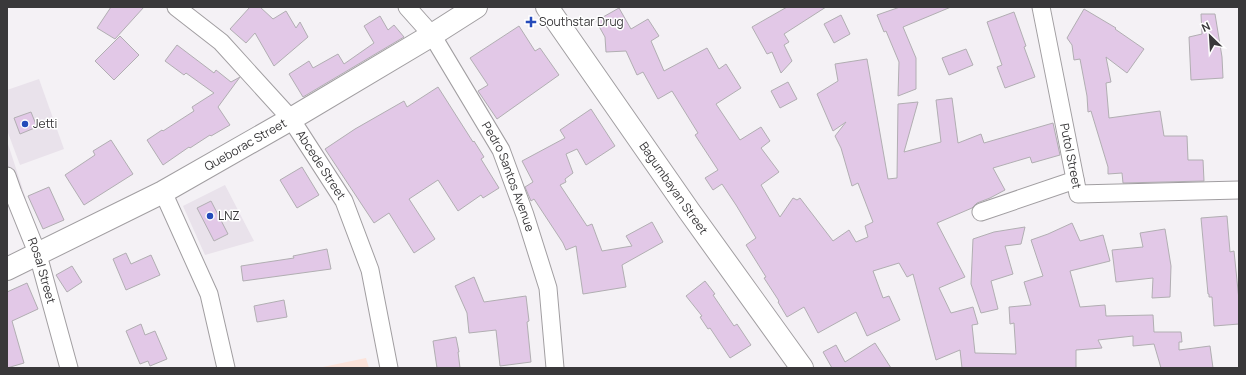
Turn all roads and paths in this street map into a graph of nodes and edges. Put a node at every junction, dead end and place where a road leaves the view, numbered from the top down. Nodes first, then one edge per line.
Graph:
1 (176, 7) edge
2 (407, 7) edge
3 (476, 7) edge
4 (547, 7) edge
5 (1042, 7) edge
6 (432, 35) junction
7 (291, 119) junction
8 (7, 176) edge
9 (1075, 180) junction
10 (1239, 190) edge
11 (163, 192) junction
12 (981, 212) dead end
13 (38, 255) junction
14 (7, 269) edge
15 (68, 368) edge
16 (226, 368) edge
17 (389, 368) edge
18 (555, 368) edge
19 (802, 368) edge

1 - 7 street, Abcede Street
2 - 6 street, Pedro Santos Avenue
3 - 6 street, Queborac Street
4 - 19 street, Bagumbayan Street
5 - 9 street, Putol Street
6 - 7 street, Queborac Street
6 - 18 street, Pedro Santos Avenue
7 - 11 street, Queborac Street
7 - 17 street, Abcede Street
8 - 13 street, Rosal Street
9 - 10 street, Putol Street
9 - 12 street
11 - 13 street, Queborac Street
11 - 16 street
13 - 14 street, Queborac Street
13 - 15 street, Rosal Street

